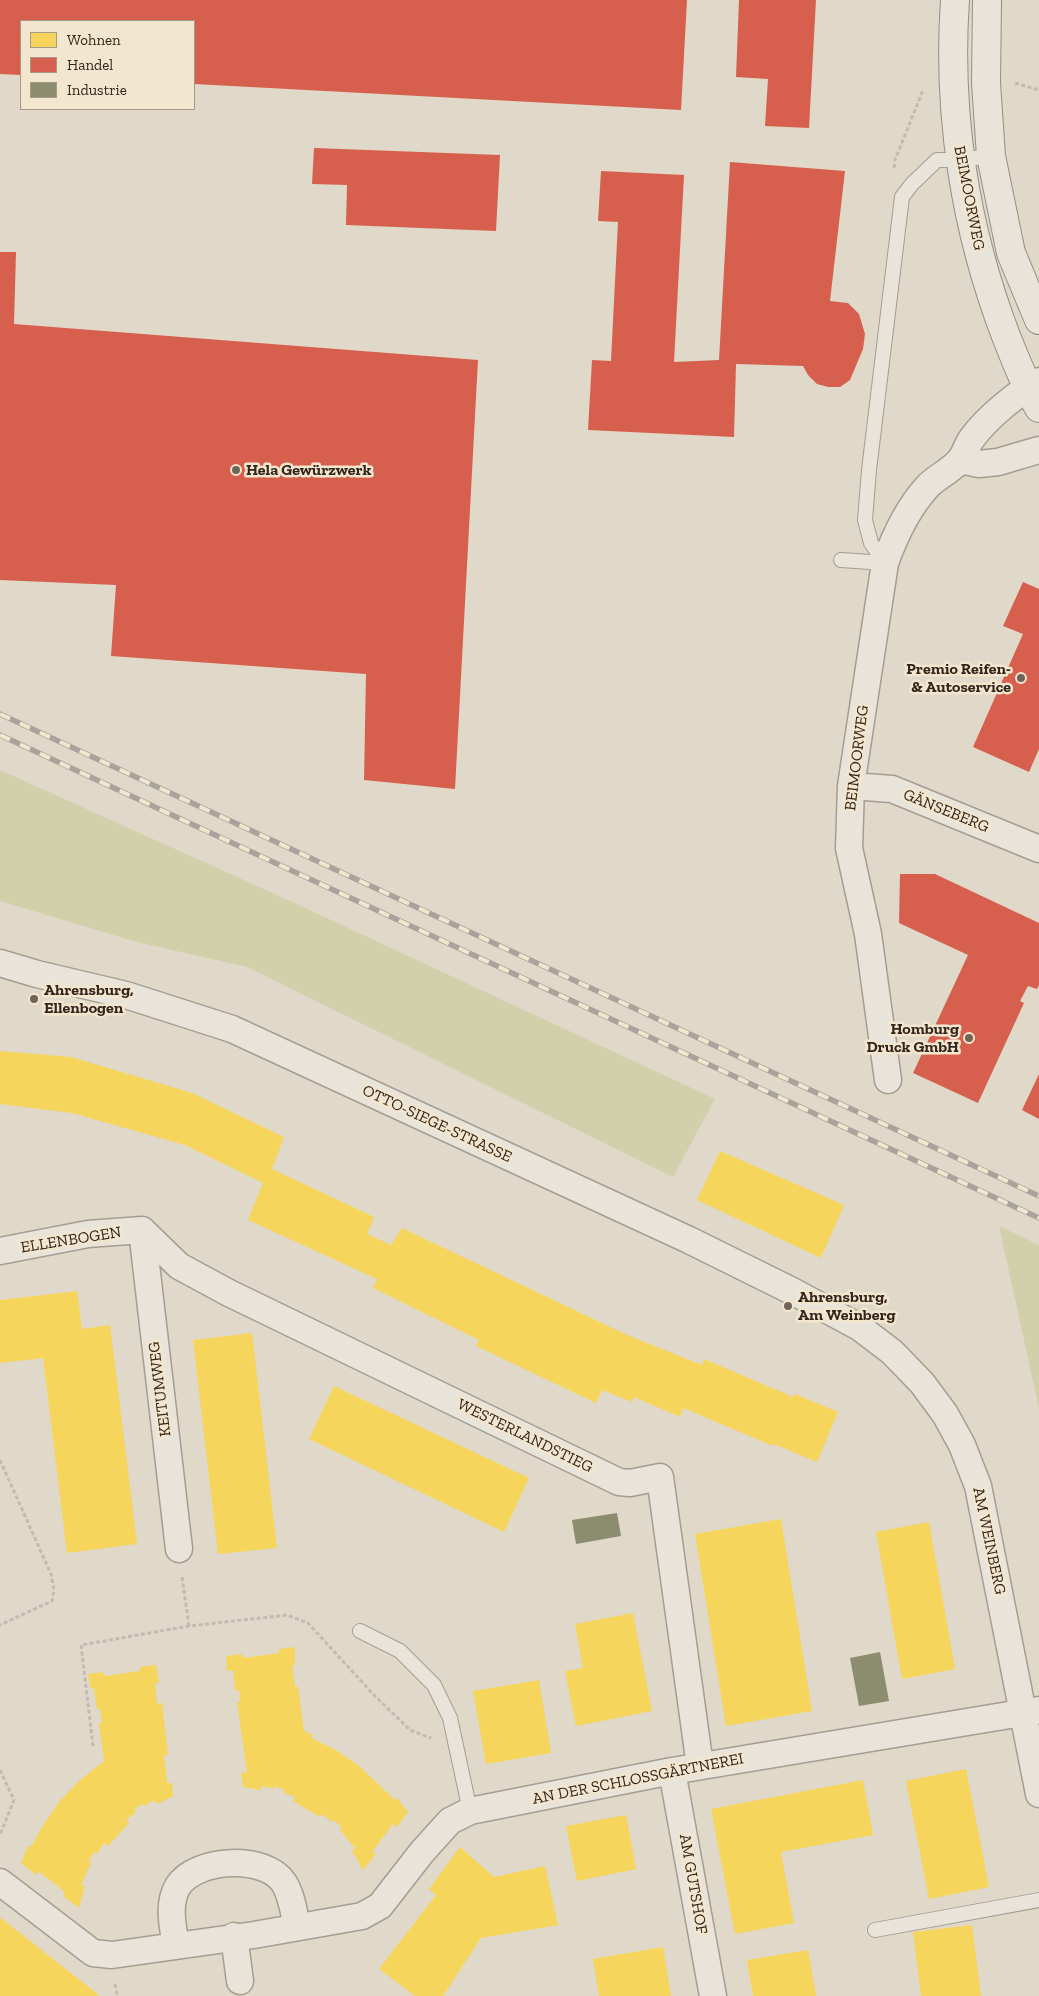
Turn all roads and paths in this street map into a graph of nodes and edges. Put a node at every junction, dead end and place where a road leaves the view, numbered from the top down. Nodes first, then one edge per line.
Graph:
1 (955, 0) edge
2 (987, 0) edge
3 (991, 156) junction
4 (960, 160) junction
5 (1039, 320) edge
6 (1035, 392) edge
7 (1039, 450) edge
8 (960, 460) junction
9 (841, 560) dead end
10 (885, 563) junction
11 (850, 786) junction
12 (1039, 849) edge
13 (0, 963) edge
14 (888, 1080) dead end
15 (142, 1230) junction
16 (0, 1251) edge
17 (859, 1327) joint
18 (0, 1460) edge
19 (178, 1549) joint
20 (0, 1626) edge
21 (189, 1626) junction
22 (360, 1630) dead end
23 (1031, 1710) edge
24 (93, 1746) dead end
25 (456, 1747) junction
26 (700, 1766) junction
27 (0, 1770) edge
28 (672, 1771) junction
29 (1039, 1794) edge
30 (470, 1811) junction
31 (0, 1835) edge
32 (0, 1882) edge
33 (1039, 1900) edge
34 (297, 1927) junction
35 (875, 1930) dead end
36 (234, 1936) junction
37 (176, 1946) junction
38 (240, 1981) dead end
39 (713, 1996) edge

1 - 4 main road, BEIMOORWEG
2 - 3 main road, BEIMOORWEG
3 - 4 lane
3 - 5 main road, BEIMOORWEG
4 - 6 main road, BEIMOORWEG
4 - 10 lane
6 - 8 street, BEIMOORWEG
7 - 8 street
8 - 10 street, BEIMOORWEG
9 - 10 lane
10 - 11 street, BEIMOORWEG
11 - 12 street, GÄNSEBERG
11 - 14 street, BEIMOORWEG
13 - 17 street, OTTO-SIEGE-STRASSE
15 - 16 street, ELLENBOGEN
15 - 19 street, KEITUMWEG
15 - 26 street, WESTERLANDSTIEG
17 - 23 street, AM WEINBERG
18 - 20 path
19 - 21 path
21 - 24 path
21 - 25 path
22 - 25 lane
23 - 26 street, AN DER SCHLOSSGÄRTNEREI
23 - 29 street, AM WEINBERG
25 - 30 lane
26 - 28 street, AN DER SCHLOSSGÄRTNEREI
27 - 31 path
28 - 30 street, AN DER SCHLOSSGÄRTNEREI
28 - 39 street, AM GUTSHOF
30 - 34 street, AN DER SCHLOSSGÄRTNEREI
32 - 37 street, AN DER SCHLOSSGÄRTNEREI
33 - 35 lane
34 - 36 street, AN DER SCHLOSSGÄRTNEREI
34 - 37 street
36 - 37 street, AN DER SCHLOSSGÄRTNEREI
36 - 38 street

